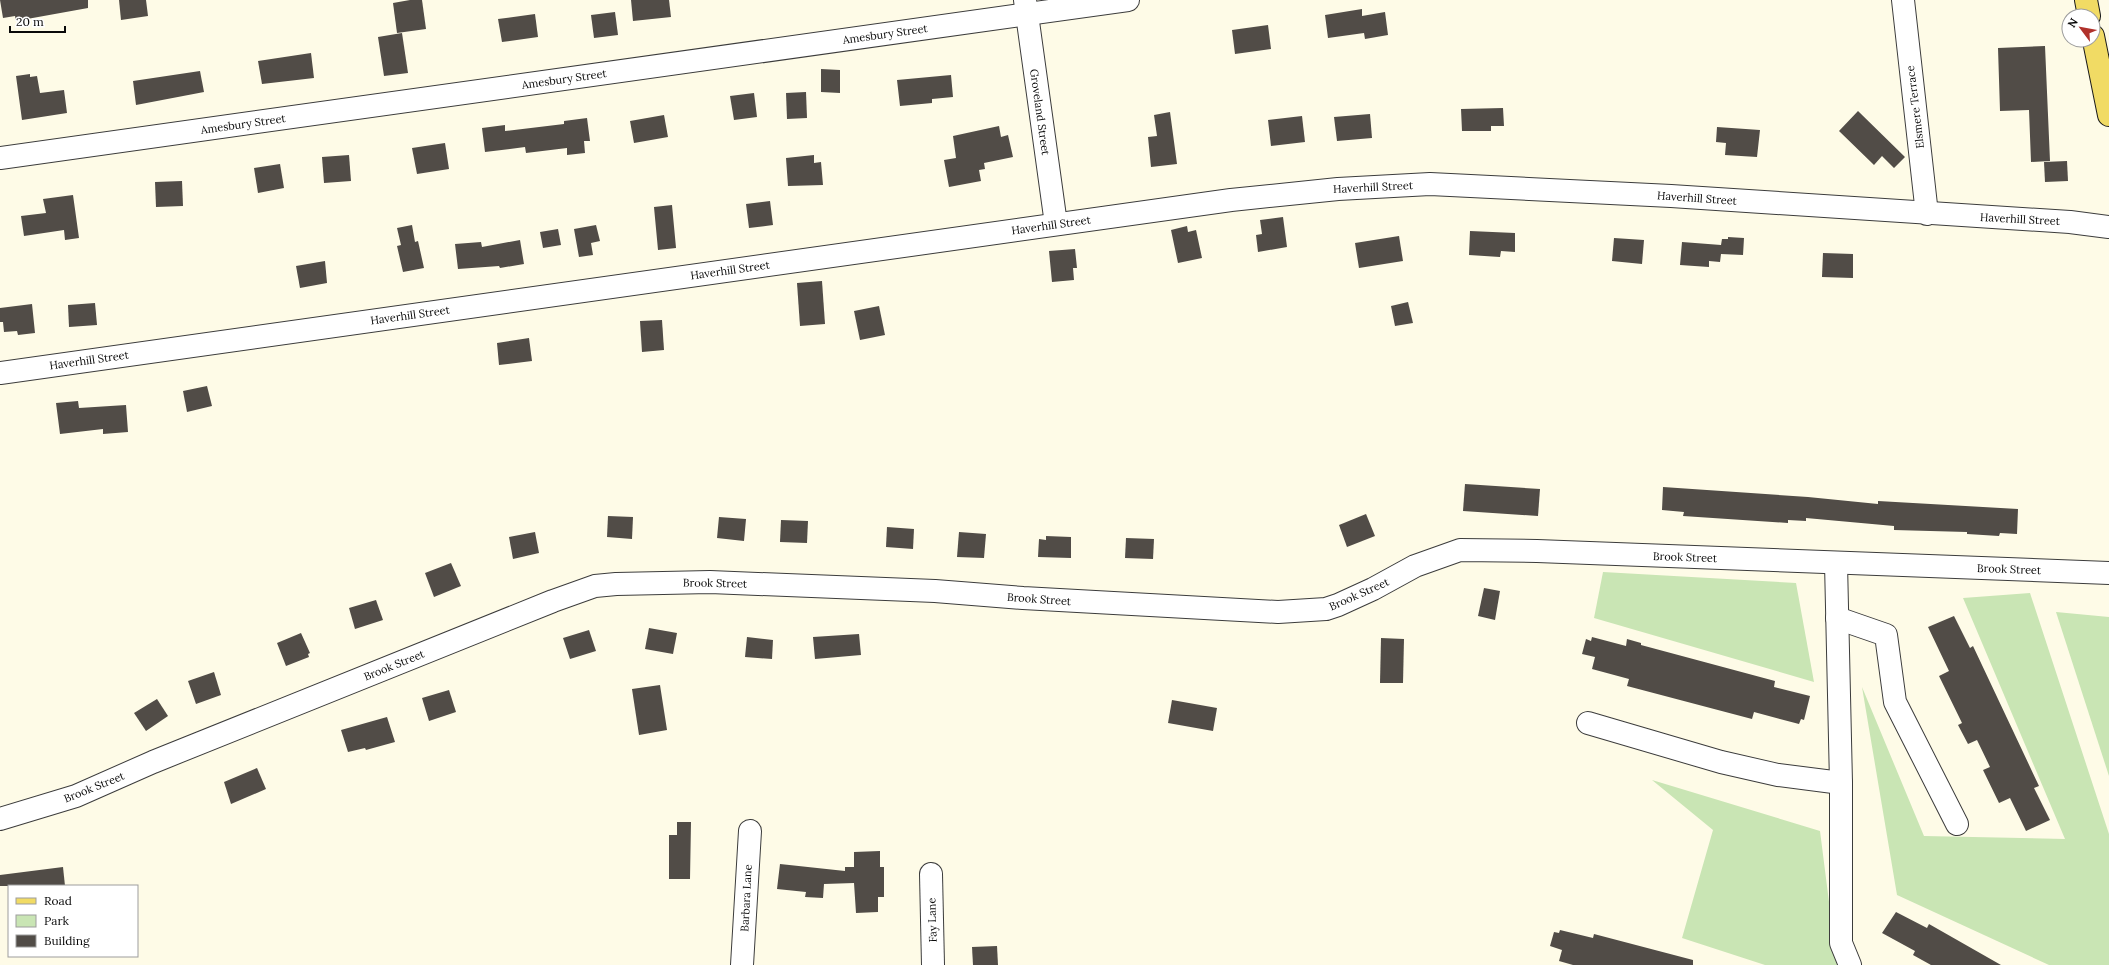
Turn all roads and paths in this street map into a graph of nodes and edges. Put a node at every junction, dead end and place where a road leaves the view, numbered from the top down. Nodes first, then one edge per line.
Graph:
1 (1128, 0) edge
2 (1902, 0) edge
3 (1026, 7) edge
4 (2095, 48) edge
5 (2109, 115) edge
6 (0, 158) edge
7 (1927, 214) junction
8 (1056, 224) junction
9 (2109, 227) edge
10 (0, 373) edge
11 (1836, 563) junction
12 (2109, 573) edge
13 (1838, 618) junction
14 (1588, 723) dead end
15 (1841, 783) junction
16 (0, 819) edge
17 (1957, 824) dead end
18 (750, 831) dead end
19 (931, 874) dead end
20 (742, 965) edge
21 (933, 965) edge
22 (1850, 965) edge

1 - 3 street, Amesbury Street
2 - 7 street, Elsmere Terrace
3 - 6 street, Amesbury Street
3 - 8 street, Groveland Street
4 - 5 main road
7 - 8 street, Haverhill Street
7 - 9 street, Haverhill Street
8 - 10 street, Haverhill Street
11 - 12 street, Brook Street
11 - 13 street
11 - 16 street, Brook Street
13 - 15 street
13 - 17 street
14 - 15 street
15 - 22 street
18 - 20 street, Barbara Lane
19 - 21 street, Fay Lane

